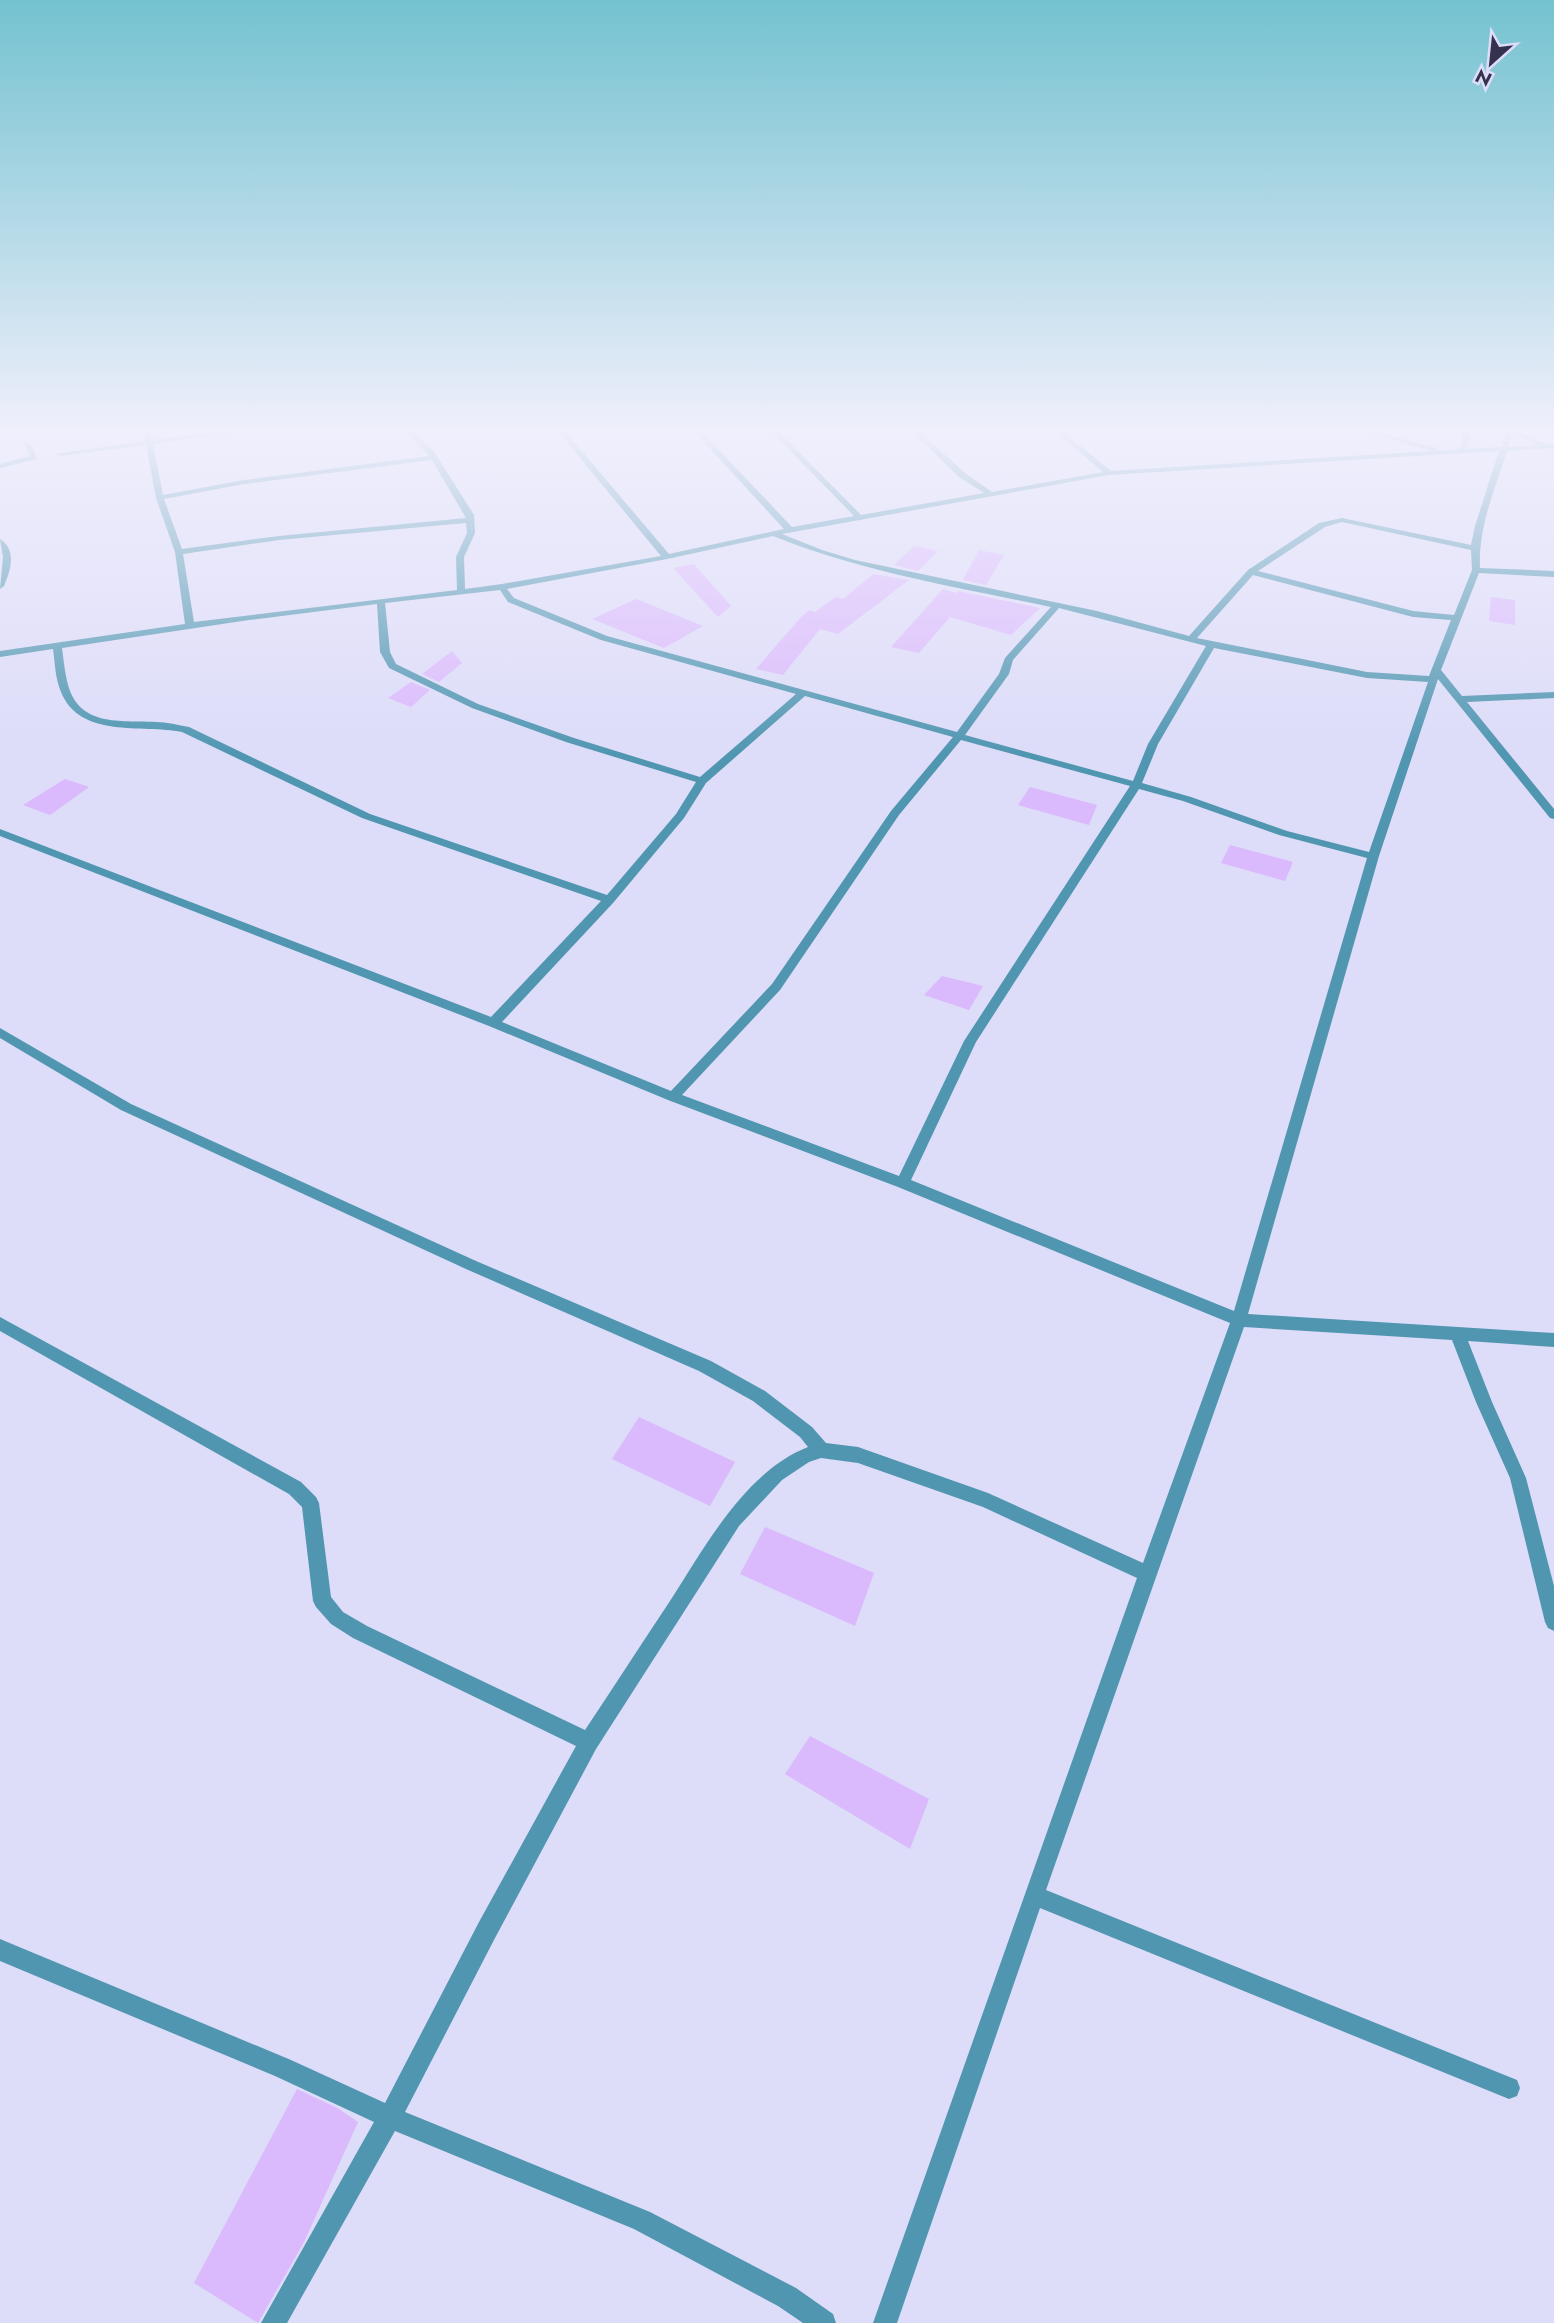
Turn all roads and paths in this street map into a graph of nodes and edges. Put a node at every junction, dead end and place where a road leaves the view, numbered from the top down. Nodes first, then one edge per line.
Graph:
1 (174, 538) edge
2 (276, 538) edge
3 (469, 538) edge
4 (651, 538) edge
5 (754, 538) edge
6 (785, 538) edge
7 (1302, 538) edge
8 (1429, 538) edge
9 (1477, 538) edge
10 (0, 541) edge
11 (1475, 548) junction
12 (179, 552) junction
13 (667, 557) junction
14 (1476, 570) junction
15 (1251, 572) junction
16 (1554, 574) edge
17 (0, 586) edge
18 (502, 587) junction
19 (461, 593) junction
20 (380, 603) junction
21 (1057, 606) junction
22 (1457, 618) junction
23 (190, 626) junction
24 (1191, 639) junction
25 (57, 645) junction
26 (1211, 645) junction
27 (0, 653) edge
28 (1434, 674) junction
29 (802, 694) junction
30 (1554, 695) edge
31 (1459, 699) junction
32 (959, 736) junction
33 (702, 781) junction
34 (1136, 785) junction
35 (1554, 816) edge
36 (0, 832) edge
37 (1373, 856) junction
38 (609, 900) junction
39 (492, 1023) junction
40 (0, 1032) edge
41 (673, 1097) junction
42 (904, 1183) junction
43 (1239, 1320) junction
44 (0, 1323) edge
45 (1458, 1335) junction
46 (1554, 1340) edge
47 (821, 1450) junction
48 (1147, 1574) junction
49 (1554, 1622) edge
50 (589, 1742) junction
51 (1034, 1895) junction
52 (0, 1950) edge
53 (1509, 2088) dead end
54 (390, 2117) junction
55 (273, 2323) edge
56 (824, 2323) edge
57 (885, 2323) edge

1 - 12 street
2 - 12 street
3 - 19 street
4 - 13 street
5 - 13 street
6 - 21 street
7 - 15 street
8 - 11 street
9 - 11 street
10 - 17 street
11 - 14 street
12 - 23 street
13 - 18 street
14 - 16 street
14 - 22 street
15 - 22 street
15 - 24 street
18 - 19 street
18 - 29 street
19 - 20 street
20 - 23 street
20 - 33 street
21 - 24 street
21 - 32 street
22 - 28 street
23 - 25 street
24 - 26 street
25 - 27 street
25 - 38 street
26 - 28 street
26 - 34 street
28 - 31 street
28 - 37 street
29 - 32 street
29 - 33 street
30 - 31 street
31 - 35 street
32 - 34 street
32 - 41 street
33 - 38 street
34 - 37 street
34 - 42 street
36 - 39 street
37 - 43 street
38 - 39 street
39 - 41 street
40 - 47 street
41 - 42 street
42 - 43 street
43 - 45 street
43 - 48 street
44 - 50 street
45 - 46 street
45 - 49 street
47 - 48 street
47 - 50 street
48 - 51 street
50 - 54 street
51 - 53 street
51 - 57 street
52 - 54 street
54 - 55 street
54 - 56 street

